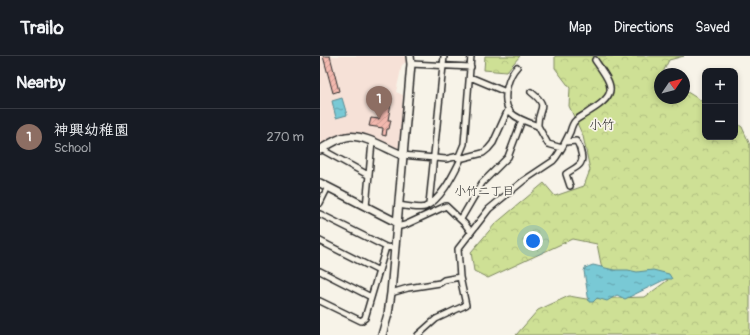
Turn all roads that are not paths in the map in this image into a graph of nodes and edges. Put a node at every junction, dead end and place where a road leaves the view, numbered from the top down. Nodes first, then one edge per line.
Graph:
1 (410, 56) edge
2 (444, 56) edge
3 (472, 56) edge
4 (596, 60) dead end
5 (411, 64) junction
6 (443, 66) junction
7 (471, 67) junction
8 (517, 67) dead end
9 (470, 77) junction
10 (506, 92) junction
11 (532, 92) dead end
12 (508, 110) junction
13 (522, 120) junction
14 (538, 126) junction
15 (372, 142) junction
16 (566, 142) junction
17 (562, 148) junction
18 (320, 150) edge
19 (402, 155) junction
20 (459, 156) junction
21 (434, 158) junction
22 (368, 175) junction
23 (320, 183) edge
24 (570, 186) dead end
25 (324, 190) edge
26 (320, 203) edge
27 (429, 204) junction
28 (398, 205) junction
29 (366, 207) junction
30 (320, 214) edge
31 (461, 219) junction
32 (396, 225) junction
33 (471, 232) junction
34 (320, 242) edge
35 (386, 247) junction
36 (394, 248) junction
37 (320, 271) edge
38 (379, 271) junction
39 (460, 277) junction
40 (391, 293) junction
41 (371, 297) junction
42 (320, 301) edge
43 (382, 335) edge
44 (418, 335) edge

1 - 5 street
2 - 6 street
3 - 7 street
4 - 16 street
5 - 6 street
5 - 19 street
6 - 7 street
6 - 21 street
7 - 9 street
8 - 10 street
9 - 10 street
9 - 20 street
10 - 12 street
11 - 14 street
12 - 13 street
12 - 20 street
13 - 14 street
13 - 31 street
14 - 17 street
15 - 18 street
15 - 19 street
15 - 22 street
16 - 17 street
16 - 24 street
17 - 33 street
18 - 22 street
19 - 21 street
19 - 28 street
20 - 21 street
20 - 27 street
21 - 27 street
22 - 29 street
23 - 25 street
25 - 26 street
25 - 29 street
27 - 28 street
28 - 32 street
29 - 32 street
30 - 35 street
31 - 32 street
31 - 33 street
32 - 36 street
33 - 39 street
34 - 38 street
35 - 36 street
35 - 38 street
36 - 40 street
37 - 41 street
38 - 41 street
39 - 40 street
39 - 44 street
40 - 43 street
41 - 42 street

